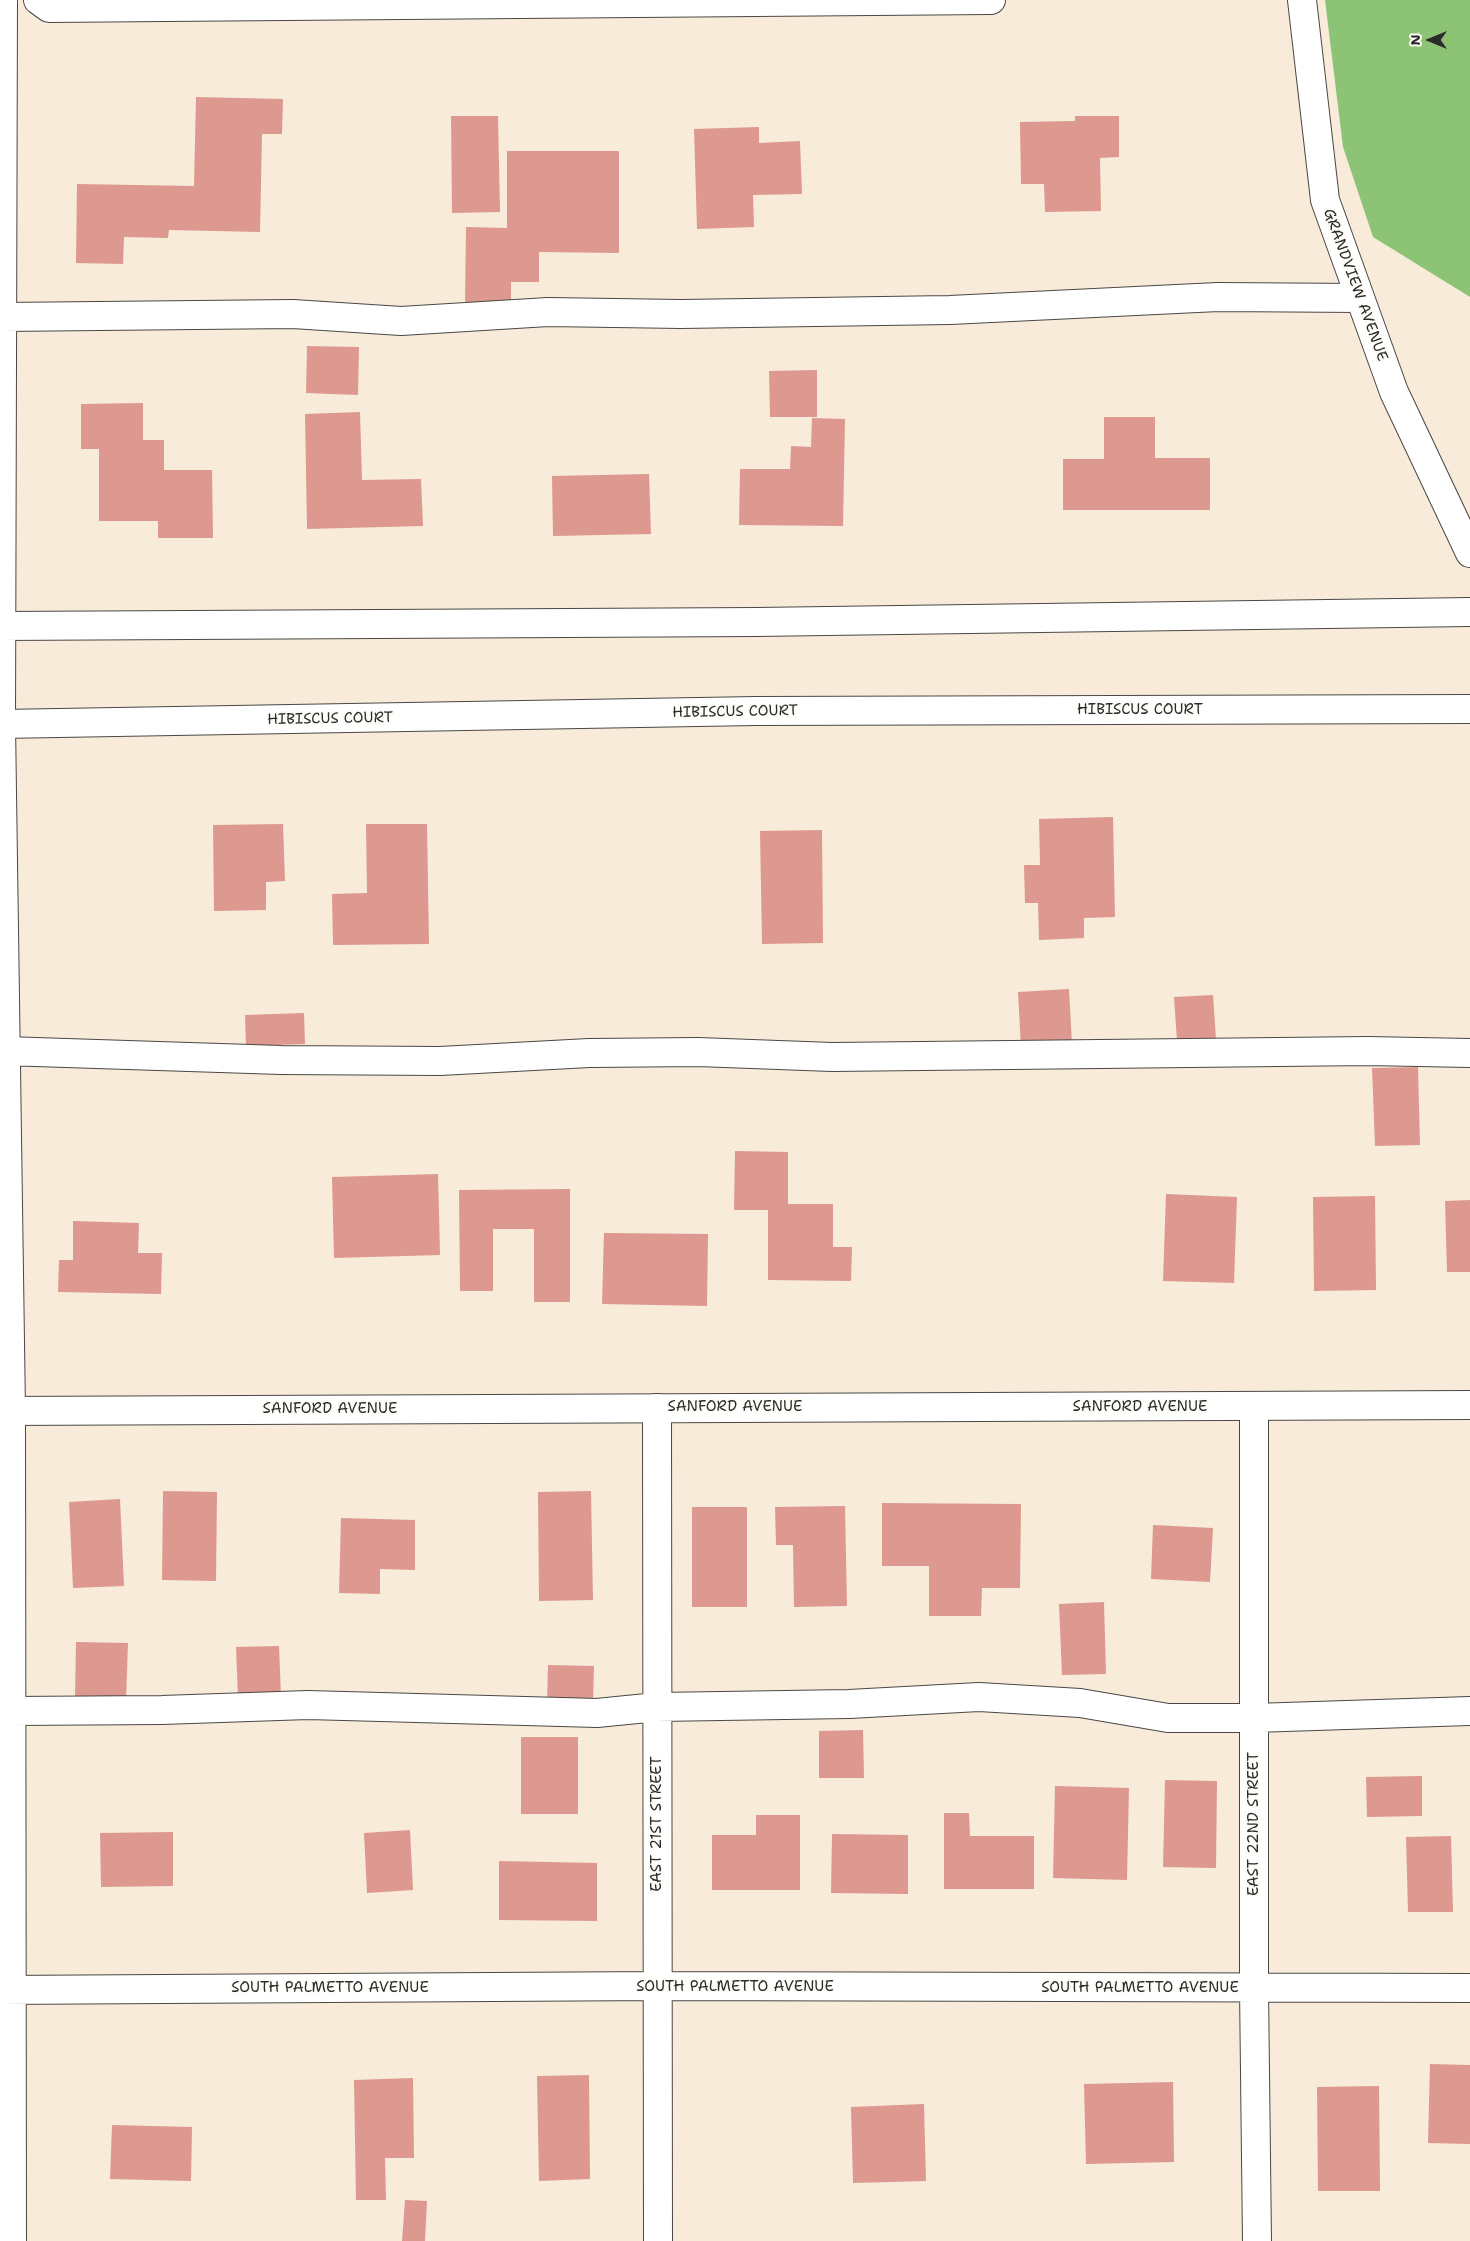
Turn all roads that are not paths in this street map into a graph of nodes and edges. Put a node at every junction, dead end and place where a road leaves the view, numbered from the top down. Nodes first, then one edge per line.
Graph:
1 (3, 0) edge
2 (38, 0) edge
3 (991, 0) edge
4 (1302, 0) edge
5 (1360, 298) junction
6 (2, 317) junction
7 (1470, 553) edge
8 (1470, 612) edge
9 (1, 626) edge
10 (1470, 709) edge
11 (1, 724) edge
12 (1470, 1053) edge
13 (4, 1061) edge
14 (1470, 1405) edge
15 (1254, 1406) junction
16 (657, 1408) junction
17 (5, 1411) edge
18 (657, 1707) junction
19 (8, 1708) edge
20 (1470, 1711) edge
21 (1254, 1718) junction
22 (657, 1986) junction
23 (1254, 1988) junction
24 (1470, 1988) edge
25 (6, 1990) edge
26 (12, 2241) edge
27 (658, 2241) edge
28 (1256, 2241) edge

1 - 6 street
2 - 3 street
4 - 5 street, GRANDVIEW AVENUE
5 - 6 street
5 - 7 street, GRANDVIEW AVENUE
6 - 9 street
8 - 9 street
9 - 11 street
10 - 11 street, HIBISCUS COURT
11 - 13 street
12 - 13 street
13 - 17 street
14 - 15 street, SANFORD AVENUE
15 - 16 street, SANFORD AVENUE
15 - 21 street, EAST 22ND STREET
16 - 17 street, SANFORD AVENUE
16 - 18 street, EAST 21ST STREET
17 - 19 street
18 - 19 street
18 - 21 street
18 - 22 street, EAST 21ST STREET
19 - 25 street
20 - 21 street
21 - 23 street, EAST 22ND STREET
22 - 23 street, SOUTH PALMETTO AVENUE
22 - 25 street, SOUTH PALMETTO AVENUE
22 - 27 street, EAST 21ST STREET
23 - 24 street, SOUTH PALMETTO AVENUE
23 - 28 street, EAST 22ND STREET
25 - 26 street

